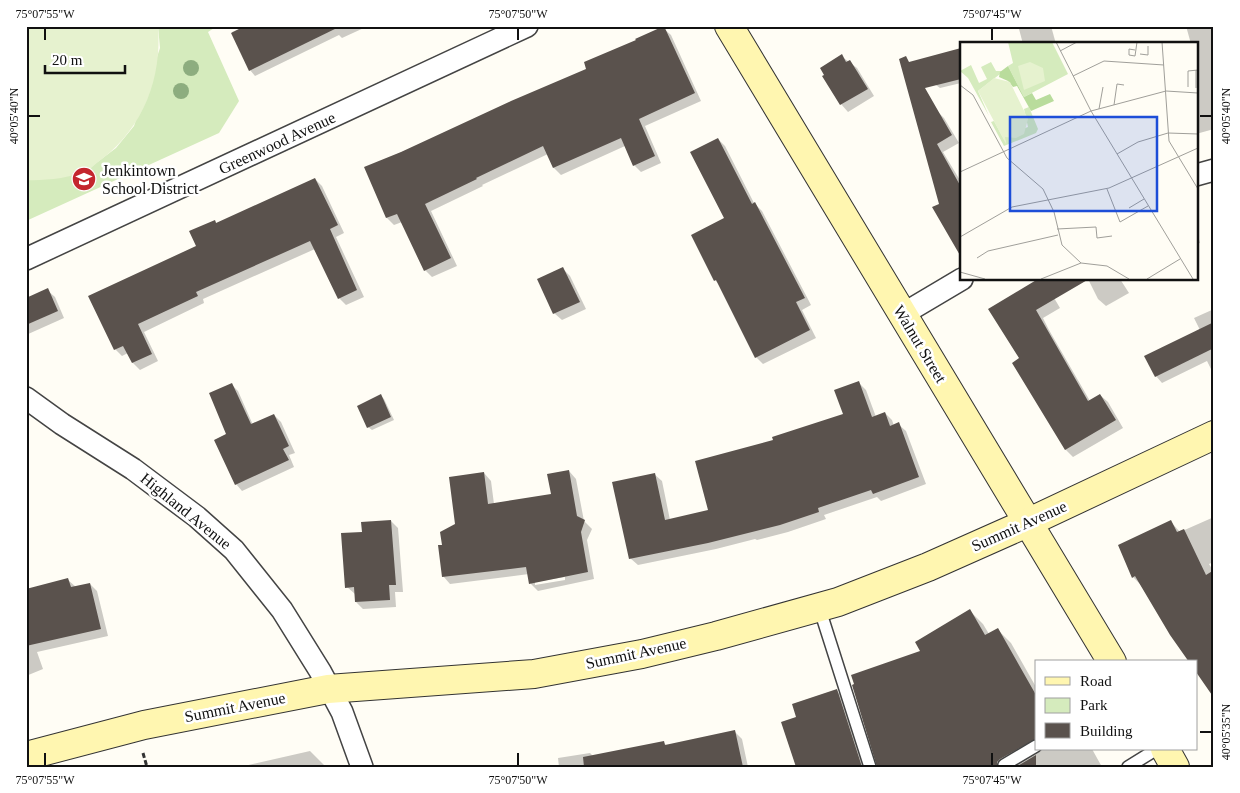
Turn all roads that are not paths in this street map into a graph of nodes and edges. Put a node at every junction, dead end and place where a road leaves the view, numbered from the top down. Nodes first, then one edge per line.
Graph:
1 (527, 26) edge
2 (729, 26) edge
3 (1214, 170) edge
4 (1198, 174) edge
5 (26, 259) edge
6 (960, 280) edge
7 (902, 314) junction
8 (26, 398) edge
9 (1214, 435) edge
10 (1027, 523) junction
11 (819, 607) junction
12 (1111, 660) edge
13 (328, 689) junction
14 (1035, 747) edge
15 (1155, 750) edge
16 (1165, 750) edge
17 (26, 756) edge
18 (1004, 765) dead end
19 (362, 767) edge
20 (870, 767) edge
21 (1128, 767) edge
22 (1175, 767) edge

1 - 5 street, Greenwood Avenue
2 - 7 street, Walnut Street
3 - 4 street
6 - 7 street
7 - 10 street, Walnut Street
8 - 13 street, Highland Avenue
9 - 10 street, Summit Avenue
10 - 11 street, Summit Avenue
10 - 12 street, Walnut Street
11 - 13 street, Summit Avenue
11 - 20 lane
13 - 17 street, Summit Avenue
13 - 19 street, Highland Avenue
14 - 18 lane
15 - 21 lane
16 - 22 street

